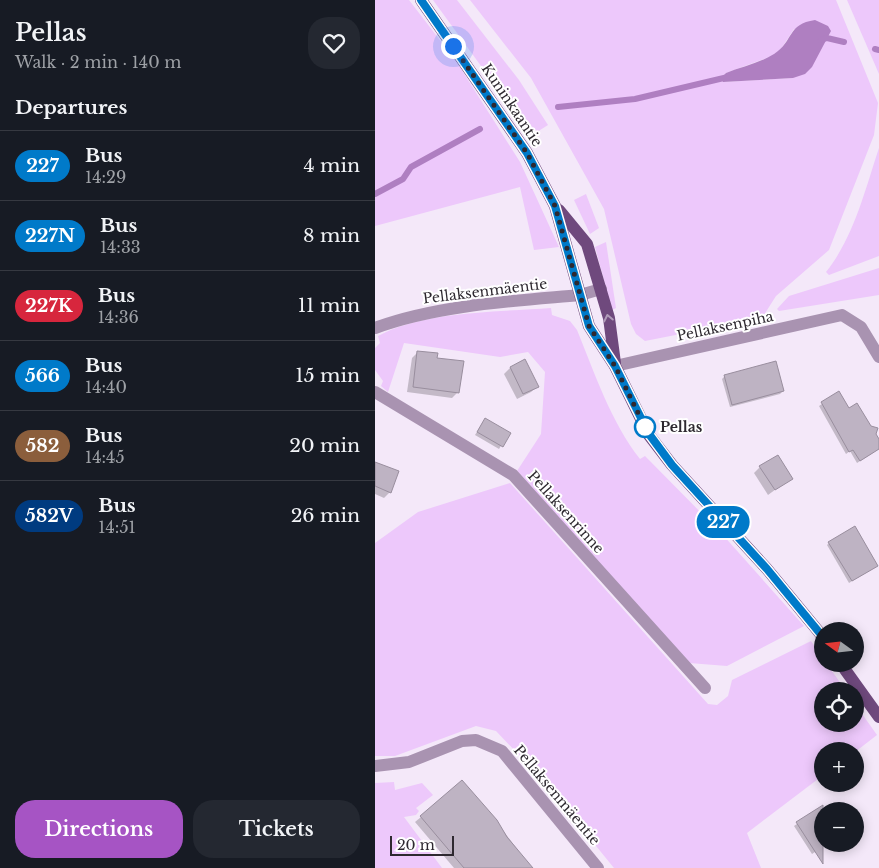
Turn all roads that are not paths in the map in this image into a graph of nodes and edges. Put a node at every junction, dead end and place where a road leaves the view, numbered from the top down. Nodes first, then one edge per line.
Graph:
1 (421, 0) edge
2 (555, 206) junction
3 (601, 289) junction
4 (580, 295) junction
5 (375, 328) edge
6 (879, 357) edge
7 (615, 366) junction
8 (375, 392) edge
9 (814, 627) edge
10 (847, 672) edge
11 (705, 688) dead end
12 (879, 717) edge
13 (375, 766) edge
14 (598, 868) edge

1 - 2 main road, Kuninkaantie
2 - 3 main road, Kuninkaantie
2 - 4 main road, Kuninkaantie
3 - 4 street, Pellaksenmäentie
7 -> 3 main road, Kuninkaantie
4 - 5 street, Pellaksenmäentie
4 - 7 main road, Kuninkaantie
6 - 7 street, Pellaksenpiha
7 - 9 main road, Kuninkaantie
8 - 11 street, Pellaksenrinne
10 - 12 main road
13 - 14 street, Pellaksenmäentie

